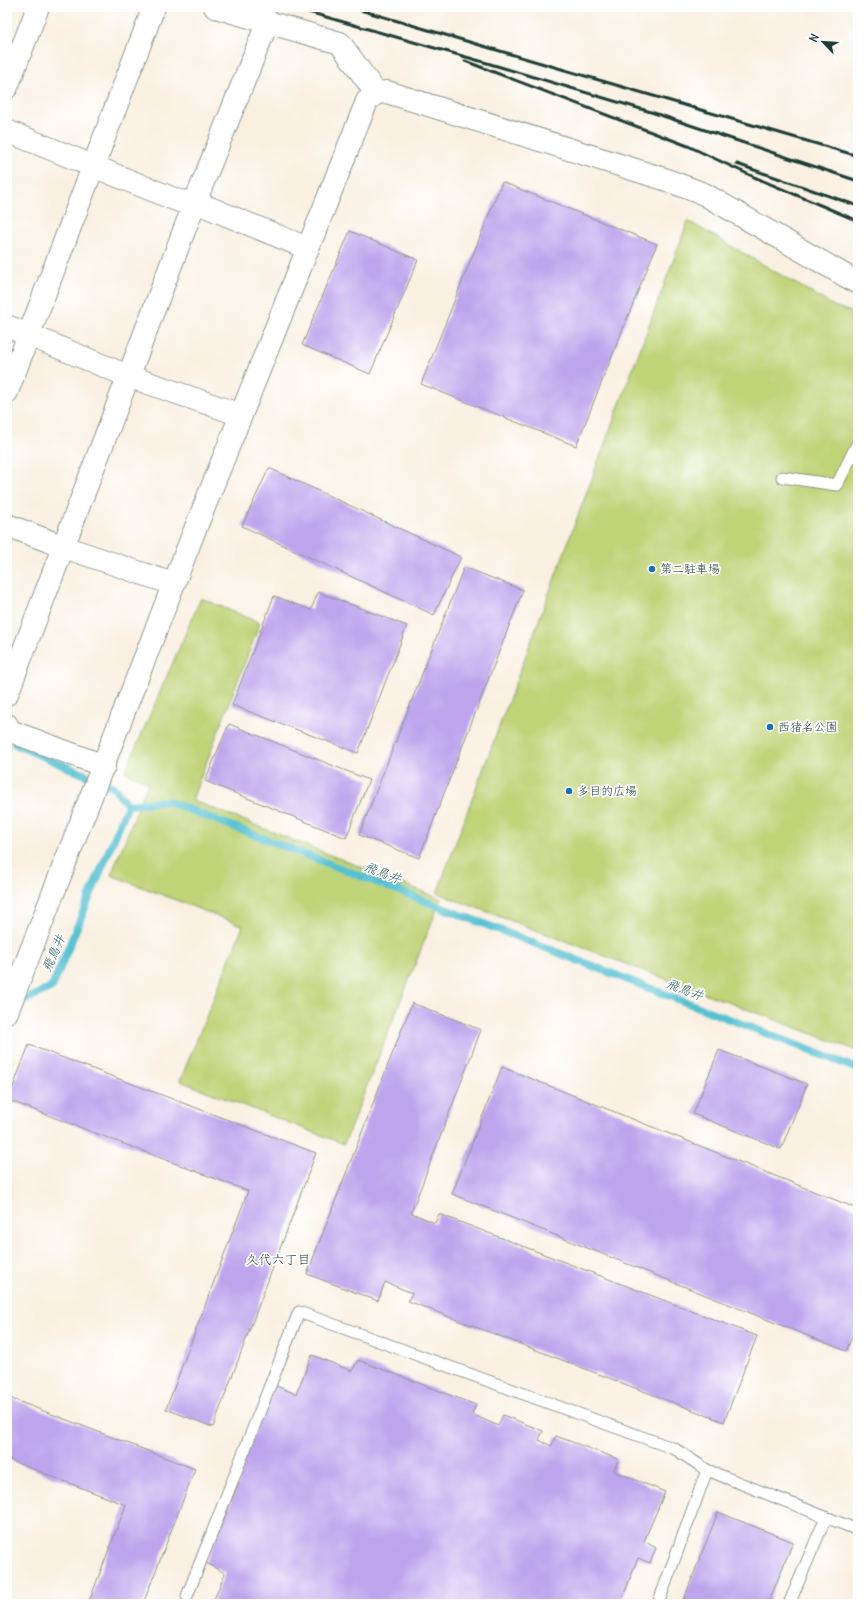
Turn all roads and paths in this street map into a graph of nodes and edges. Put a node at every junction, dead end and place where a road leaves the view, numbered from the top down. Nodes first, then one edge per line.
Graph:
1 (38, 7) edge
2 (154, 7) edge
3 (215, 7) edge
4 (268, 21) junction
5 (7, 87) edge
6 (376, 93) junction
7 (7, 131) edge
8 (93, 166) junction
9 (195, 202) junction
10 (307, 248) junction
11 (858, 283) edge
12 (7, 326) edge
13 (29, 335) junction
14 (128, 376) junction
15 (7, 392) edge
16 (241, 415) junction
17 (858, 442) edge
18 (782, 477) dead end
19 (7, 525) edge
20 (64, 547) junction
21 (173, 584) junction
22 (13, 660) edge
23 (7, 694) edge
24 (7, 726) edge
25 (104, 766) junction
26 (7, 1012) edge
27 (707, 1470) junction
28 (826, 1517) junction
29 (858, 1530) edge
30 (187, 1596) dead end
31 (658, 1604) edge
32 (789, 1604) edge

1 - 5 street
2 - 8 street
3 - 4 street
4 - 6 street
4 - 9 street
6 - 10 street
6 - 11 street
7 - 8 street
8 - 9 street
8 - 13 street
9 - 10 street
9 - 14 street
10 - 16 street
12 - 13 street
13 - 14 street
13 - 15 street
14 - 16 street
14 - 20 street
16 - 21 street
17 - 18 lane
19 - 20 street
20 - 21 street
20 - 22 street
21 - 25 street
22 - 23 street
24 - 25 street
25 - 26 street
27 - 28 lane
27 - 30 lane
27 - 31 lane
28 - 29 lane
28 - 32 lane

